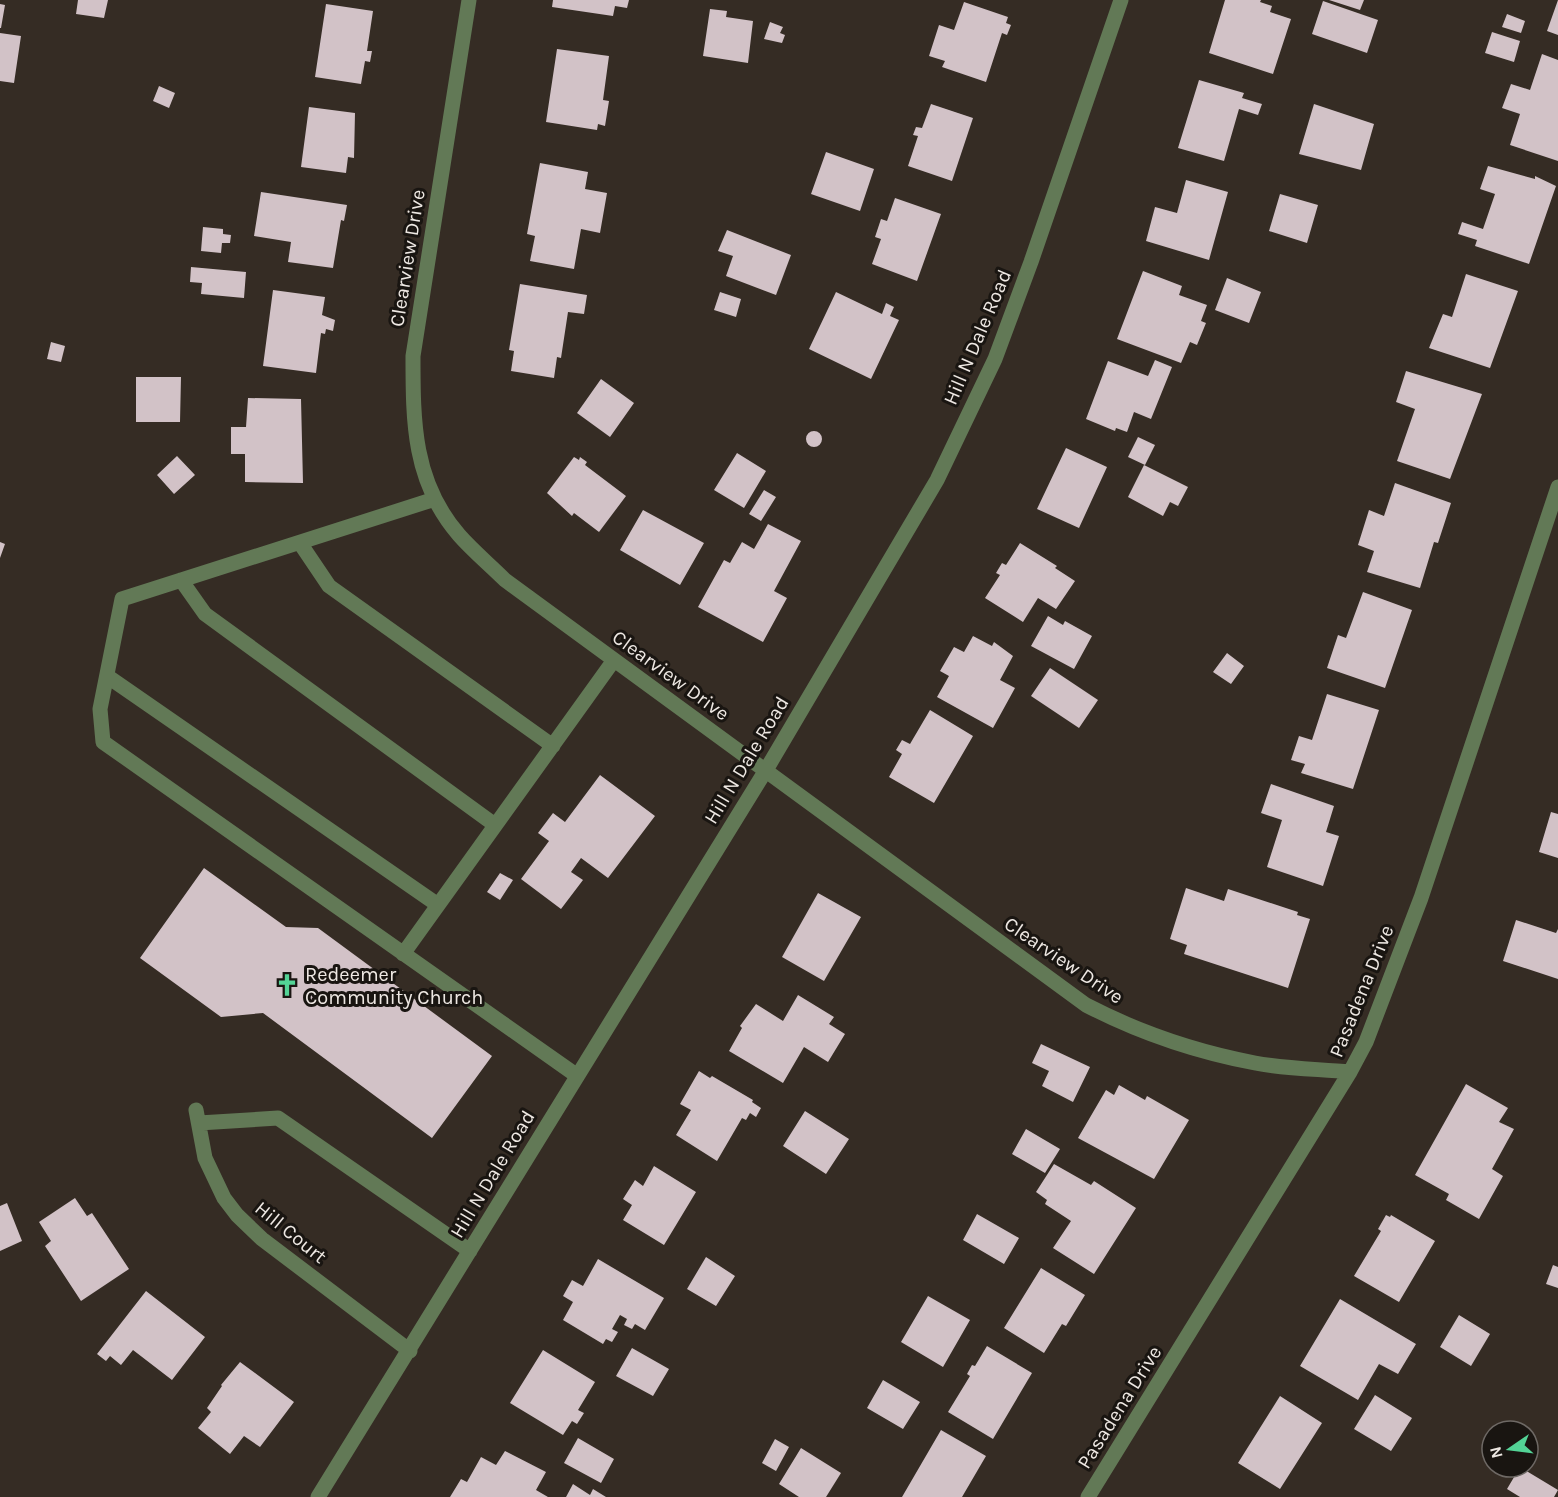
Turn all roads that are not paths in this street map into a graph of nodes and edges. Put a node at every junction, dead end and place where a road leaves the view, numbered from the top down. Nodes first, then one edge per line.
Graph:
1 (469, 0) edge
2 (1120, 0) edge
3 (1558, 487) edge
4 (435, 499) junction
5 (300, 543) junction
6 (181, 580) junction
7 (614, 660) junction
8 (107, 676) junction
9 (553, 746) junction
10 (766, 770) junction
11 (495, 825) junction
12 (438, 905) junction
13 (403, 954) junction
14 (1350, 1072) junction
15 (576, 1075) junction
16 (470, 1251) junction
17 (410, 1351) junction
18 (318, 1497) edge
19 (1088, 1497) edge

1 - 4 street, Clearview Drive
2 - 10 street, Hill N Dale Road
3 - 14 street, Pasadena Drive
4 - 5 street
4 - 7 street, Clearview Drive
5 - 6 street
5 - 9 street
6 - 8 street
6 - 11 street
7 - 9 street
7 - 10 street, Clearview Drive
8 - 12 street
8 - 13 street
9 - 11 street
10 - 14 street, Clearview Drive
10 - 15 street, Hill N Dale Road
11 - 12 street
12 - 13 street
13 - 15 street
14 - 19 street, Pasadena Drive
15 - 16 street, Hill N Dale Road
16 - 17 street, Hill N Dale Road
16 - 17 street, Hill Court
17 - 18 street, Hill N Dale Road

